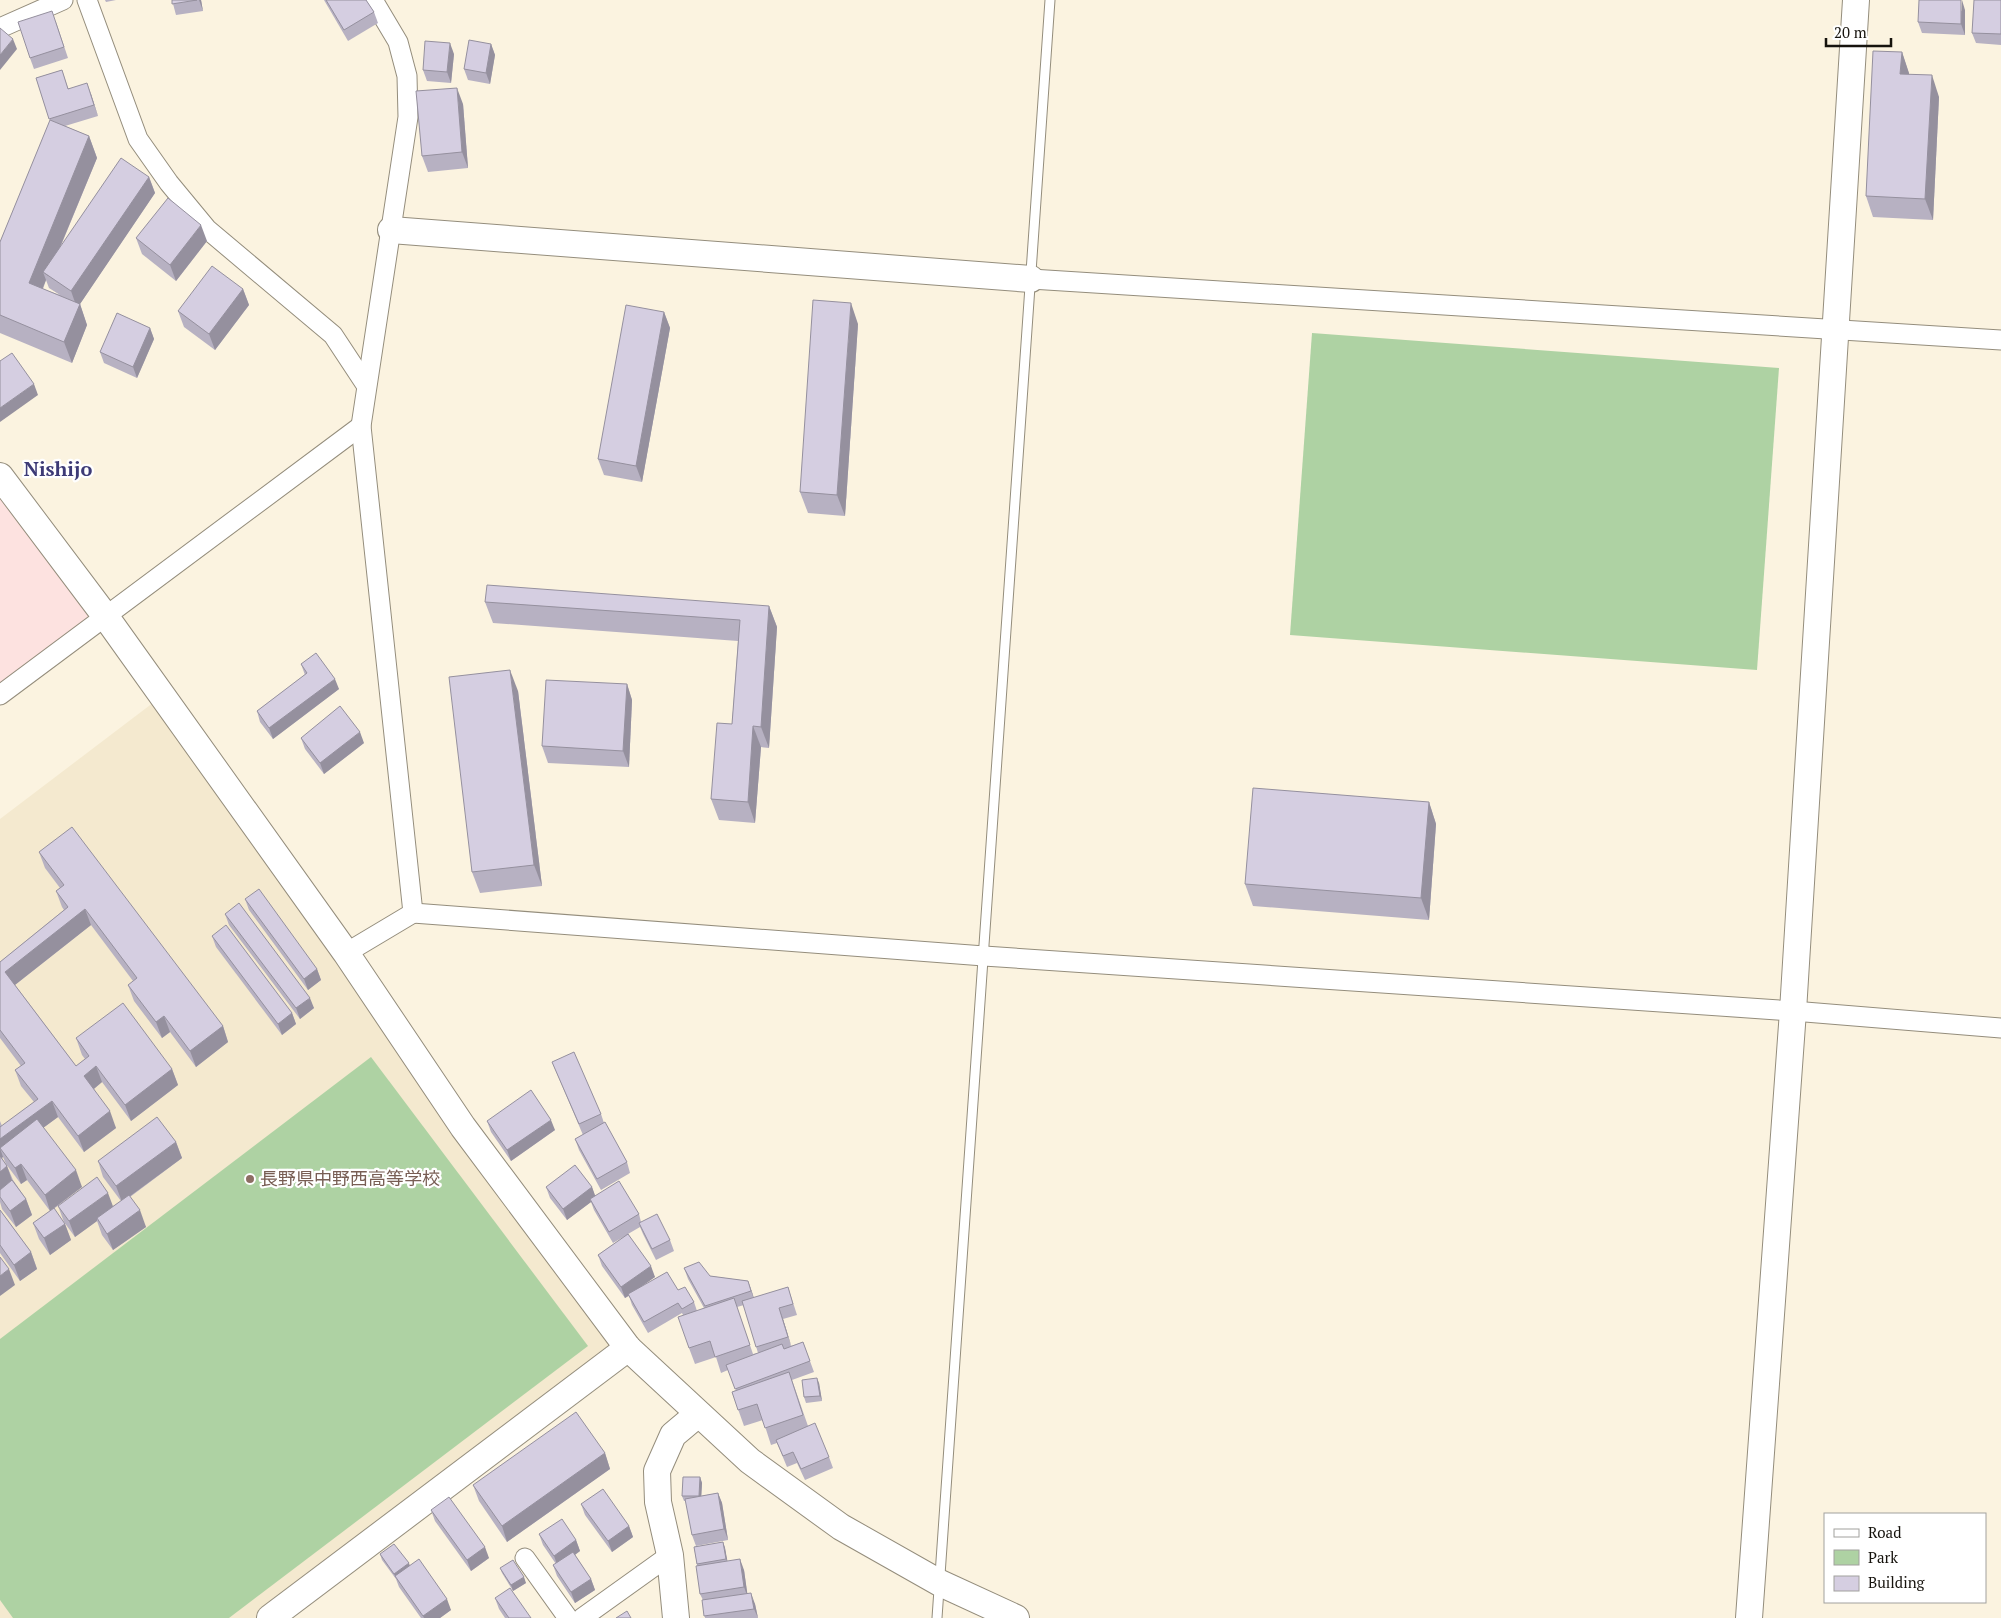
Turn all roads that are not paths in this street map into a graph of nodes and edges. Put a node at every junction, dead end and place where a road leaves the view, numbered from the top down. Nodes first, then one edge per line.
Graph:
1 (63, 0) edge
2 (88, 0) edge
3 (373, 0) edge
4 (1050, 0) edge
5 (1856, 0) edge
6 (0, 28) edge
7 (391, 230) junction
8 (1031, 279) junction
9 (1835, 328) junction
10 (2001, 340) edge
11 (366, 385) junction
12 (361, 426) junction
13 (0, 476) edge
14 (106, 617) junction
15 (0, 695) edge
16 (413, 913) junction
17 (346, 953) junction
18 (984, 956) junction
19 (1793, 1011) junction
20 (2001, 1028) edge
21 (628, 1348) junction
22 (698, 1414) junction
23 (670, 1555) junction
24 (525, 1558) dead end
25 (940, 1583) junction
26 (270, 1618) edge
27 (568, 1618) edge
28 (582, 1618) edge
29 (676, 1618) edge
30 (937, 1618) edge
31 (1016, 1618) edge
32 (1749, 1618) edge

1 - 6 street
2 - 11 street
3 - 7 street
4 - 8 lane
5 - 9 street
7 - 8 street
7 - 11 street
8 - 9 street
8 - 18 lane
9 - 10 street
9 - 19 street
11 - 12 street
12 - 14 street
12 - 16 street
13 - 14 street
14 - 15 street
14 - 17 street
16 - 17 street
16 - 18 street
17 - 21 street
18 - 19 street
18 - 25 lane
19 - 20 street
19 - 32 street
21 - 22 street
21 - 26 street
22 - 23 street
22 - 25 street
23 - 28 street
23 - 29 street
24 - 27 street
25 - 30 lane
25 - 31 street

